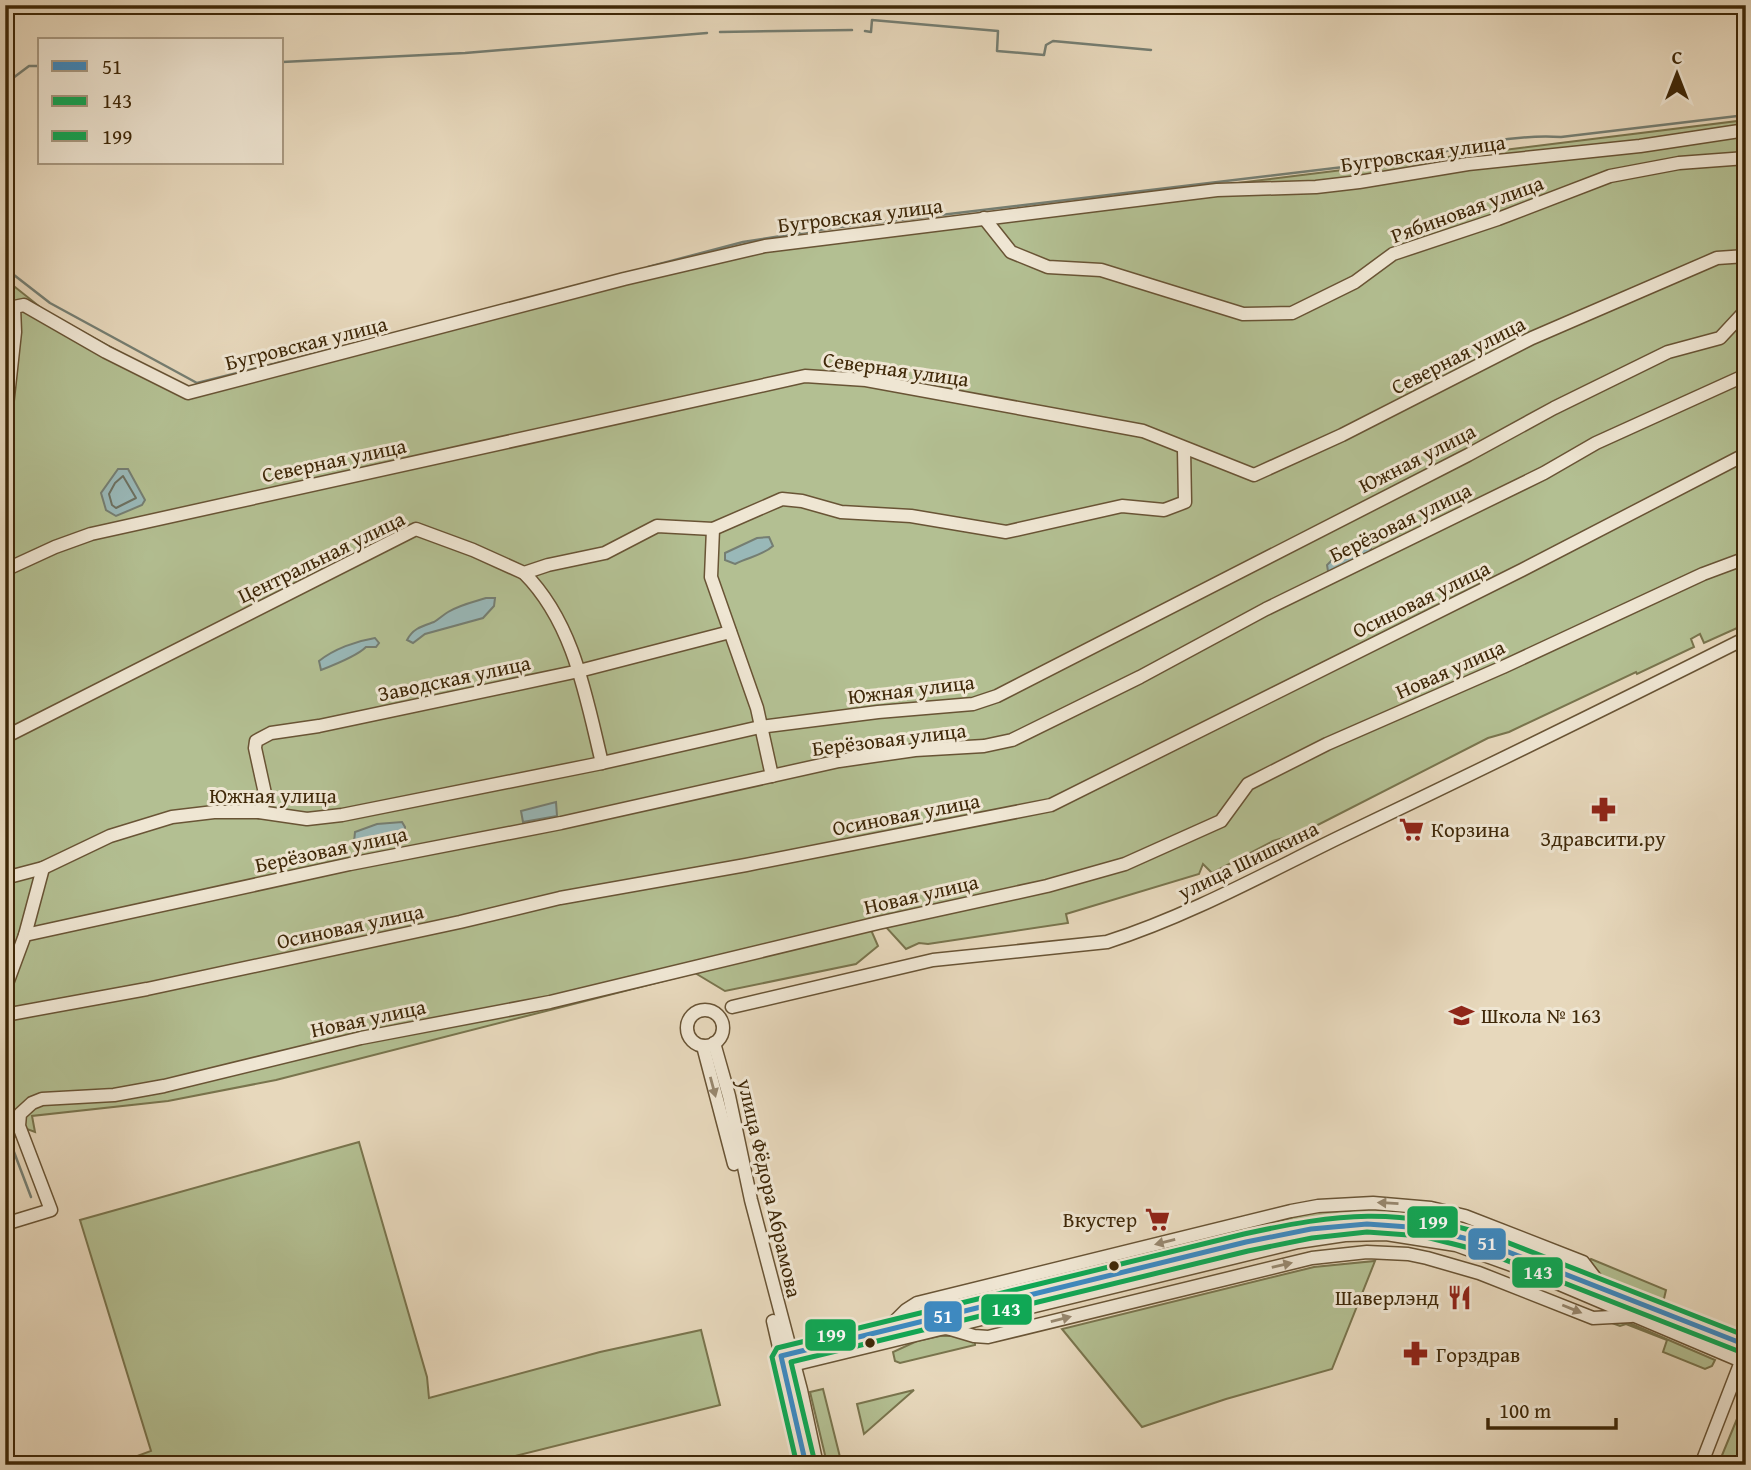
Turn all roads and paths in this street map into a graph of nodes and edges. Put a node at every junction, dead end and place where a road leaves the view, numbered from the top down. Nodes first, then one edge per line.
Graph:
1 (1746, 130) edge
2 (1746, 158) edge
3 (984, 218) junction
4 (1746, 256) edge
5 (1746, 310) edge
6 (1746, 375) edge
7 (5, 424) edge
8 (1184, 449) junction
9 (1746, 454) edge
10 (713, 529) junction
11 (1746, 558) edge
12 (5, 570) edge
13 (524, 573) junction
14 (730, 632) junction
15 (1746, 638) edge
16 (579, 671) junction
17 (761, 727) junction
18 (5, 737) edge
19 (602, 764) junction
20 (772, 776) junction
21 (259, 812) junction
22 (43, 868) junction
23 (5, 878) edge
24 (24, 935) junction
25 (5, 989) edge
26 (733, 1007) dead end
27 (5, 1015) edge
28 (709, 1044) dead end
29 (5, 1224) edge
30 (1604, 1290) junction
31 (1632, 1316) junction
32 (947, 1328) junction
33 (884, 1331) junction
34 (1746, 1345) edge
35 (788, 1361) junction
36 (1745, 1361) edge
37 (815, 1463) edge
38 (1701, 1465) edge

1 - 3 street, Бугровская улица
2 - 3 street, Рябиновая улица
3 - 7 street, Бугровская улица
4 - 8 street, Северная улица
5 - 17 street, Южная улица
6 - 20 street, Берёзовая улица
8 - 10 street
8 - 12 street, Северная улица
9 - 27 street, Осиновая улица
10 - 13 street
10 - 14 street
11 - 29 street, Новая улица
13 - 16 street
13 - 18 street, Центральная улица
14 - 16 street, Заводская улица
14 - 17 street
15 - 26 street, улица Шишкина
16 - 19 street
16 - 21 street, Заводская улица
17 - 19 street, Южная улица
17 - 20 street
19 - 21 street, Южная улица
20 - 24 street, Берёзовая улица
21 - 22 street, Южная улица
22 - 23 street, Южная улица
22 - 24 street
24 - 25 street
28 - 35 street, улица Фёдора Абрамова
30 - 33 street
30 -> 33 street
30 - 34 street
32 -> 31 street
31 - 32 street
31 - 36 street
32 - 35 street
33 - 35 street
34 - 36 street
35 - 37 street, улица Фёдора Абрамова
36 - 38 street

